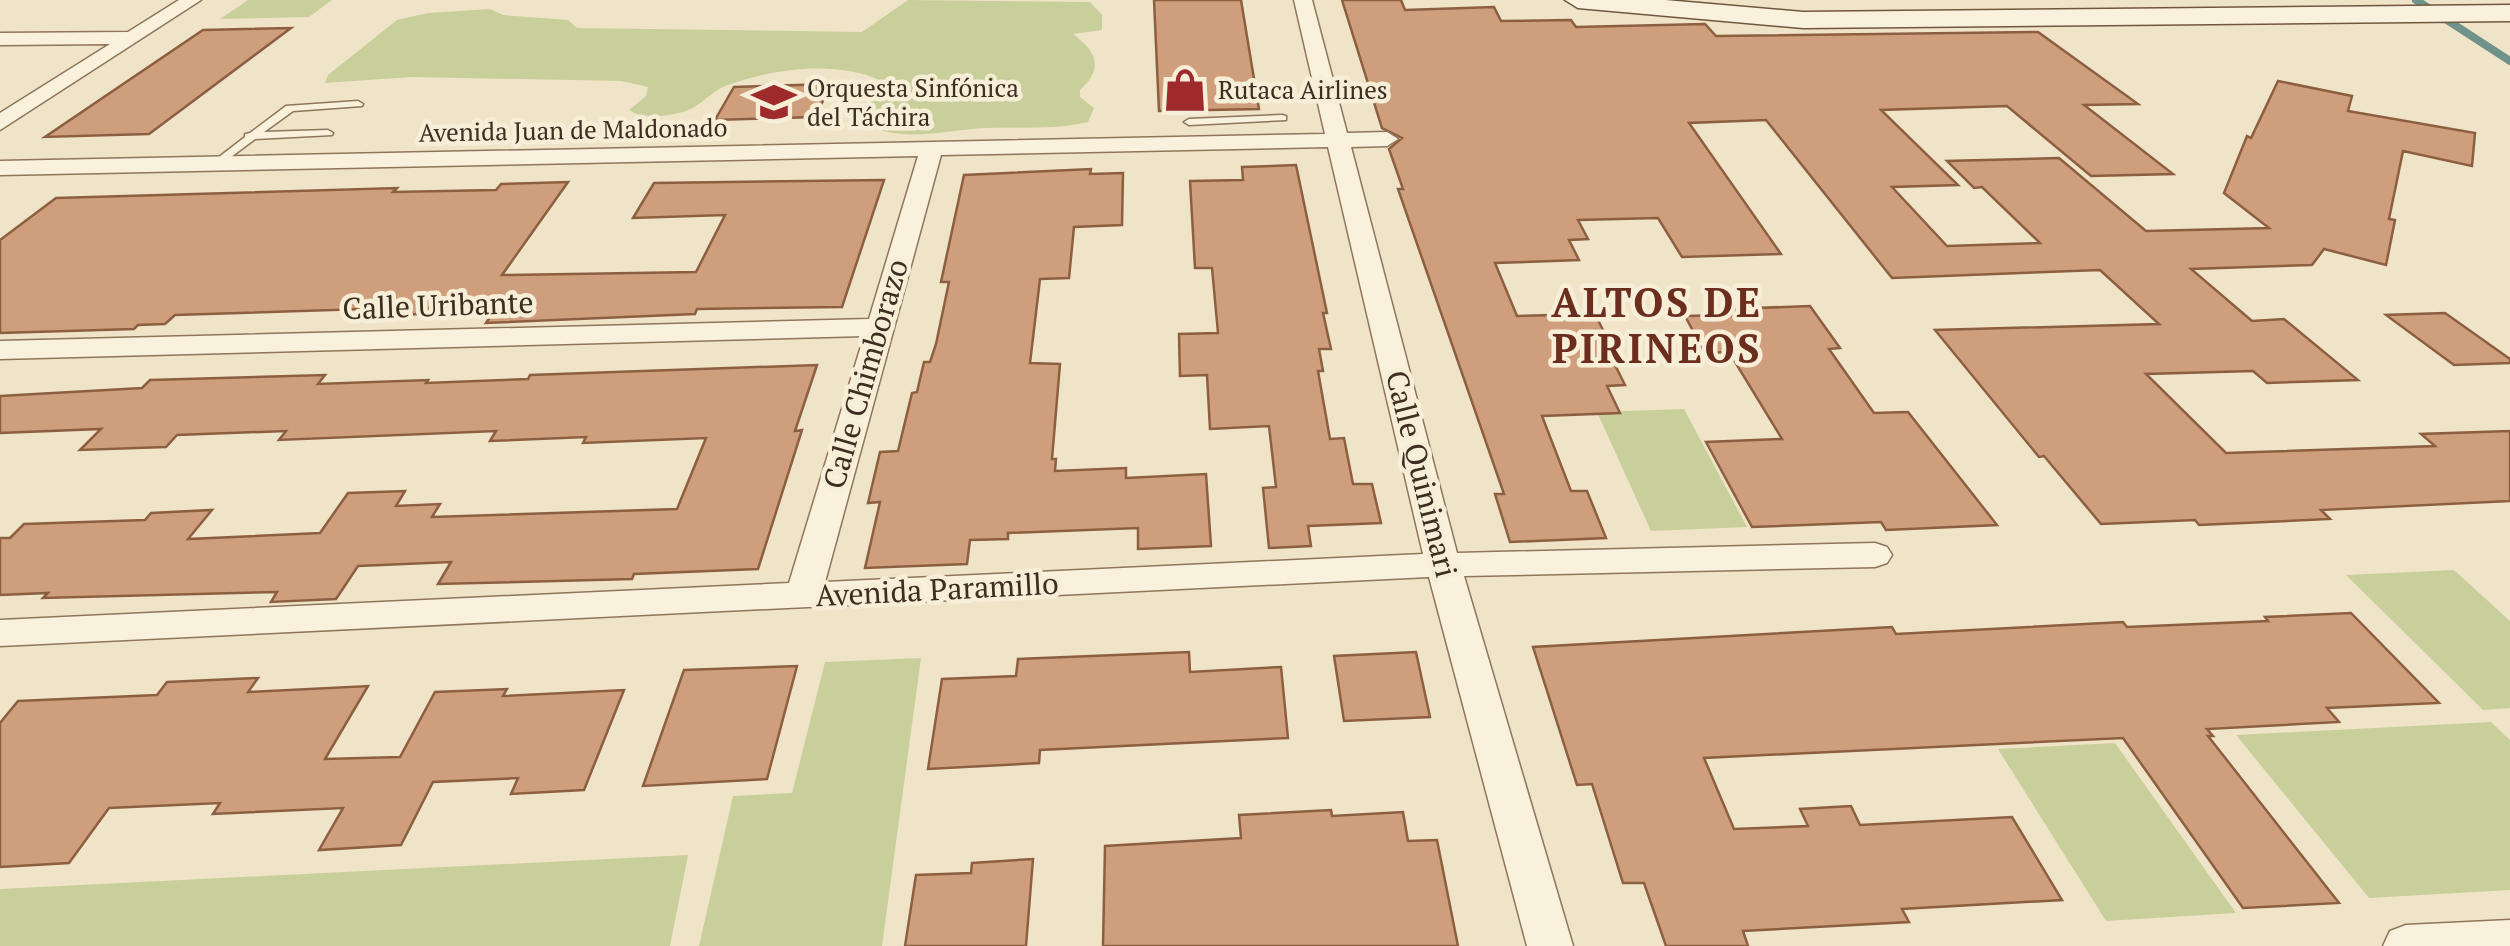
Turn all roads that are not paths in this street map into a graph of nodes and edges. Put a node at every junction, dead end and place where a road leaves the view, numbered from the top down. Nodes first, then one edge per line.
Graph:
1 (192, 0) edge
2 (1303, 0) edge
3 (1578, 0) edge
4 (1752, 0) edge
5 (2317, 0) edge
6 (2034, 1) edge
7 (2067, 7) edge
8 (2498, 13) edge
9 (132, 38) junction
10 (0, 39) edge
11 (358, 104) dead end
12 (1282, 118) dead end
13 (1189, 122) dead end
14 (0, 123) edge
15 (328, 134) dead end
16 (249, 136) junction
17 (1387, 139) dead end
18 (1338, 141) junction
19 (931, 151) junction
20 (215, 164) junction
21 (0, 168) edge
22 (879, 327) junction
23 (0, 350) edge
24 (1875, 555) dead end
25 (1443, 565) junction
26 (803, 597) junction
27 (0, 633) edge
28 (2510, 940) edge
29 (1550, 946) edge
30 (2406, 946) edge

1 - 9 street
2 - 18 street, Calle Quinimari
3 - 7 main road
4 - 6 main road
5 - 7 main road
6 - 7 main road
7 - 8 main road
9 - 10 street
9 - 14 street
11 - 16 lane
12 - 13 lane
15 - 16 lane
16 - 20 lane
17 - 18 street, Avenida Juan de Maldonado
18 - 19 street, Avenida Juan de Maldonado
18 - 25 street, Calle Quinimari
19 - 20 street, Avenida Juan de Maldonado
19 - 22 street, Calle Chimborazo
20 - 21 street, Avenida Juan de Maldonado
22 - 23 street, Calle Uribante
22 - 26 street, Calle Chimborazo
24 - 25 street, Avenida Paramillo
25 - 26 street, Avenida Paramillo
25 - 29 street, Calle Quinimari
26 - 27 street, Avenida Paramillo
28 - 30 street

